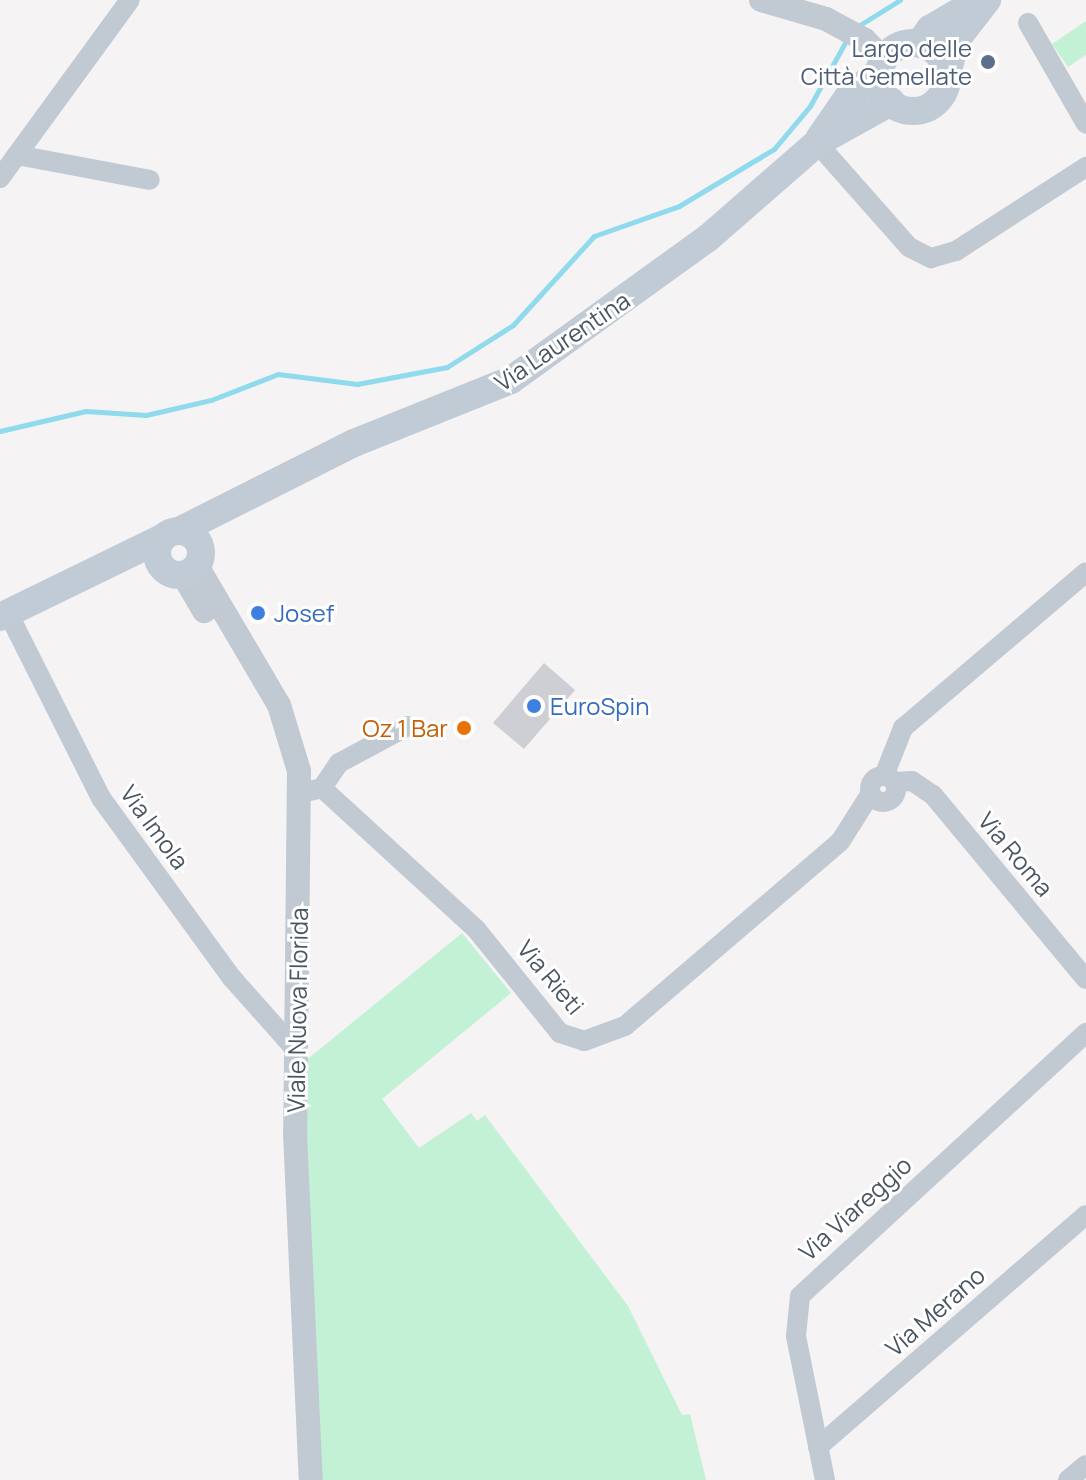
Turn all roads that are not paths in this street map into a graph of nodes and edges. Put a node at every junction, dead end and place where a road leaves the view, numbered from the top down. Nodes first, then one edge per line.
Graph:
1 (130, 0) edge
2 (761, 0) edge
3 (979, 0) edge
4 (987, 0) edge
5 (1028, 23) dead end
6 (919, 44) junction
7 (877, 57) junction
8 (947, 74) junction
9 (891, 102) junction
10 (1086, 124) edge
11 (817, 143) junction
12 (17, 155) junction
13 (1086, 167) edge
14 (0, 178) edge
15 (150, 180) dead end
16 (232, 506) junction
17 (172, 534) junction
18 (186, 566) junction
19 (1086, 572) edge
20 (37, 600) junction
21 (4, 615) edge
22 (408, 726) dead end
23 (889, 779) junction
24 (311, 791) junction
25 (1086, 979) edge
26 (1086, 1033) edge
27 (289, 1042) junction
28 (1086, 1215) edge
29 (818, 1447) junction
30 (1086, 1465) edge
31 (298, 1480) edge
32 (311, 1480) edge
33 (825, 1480) edge
34 (1068, 1480) edge

1 - 12 street
2 - 7 street
3 - 6 main road
4 - 8 main road
5 - 10 street
6 - 7 main road
6 - 8 main road
7 - 9 main road
7 - 11 main road, Via Laurentina
8 - 9 main road
9 - 11 main road, Via Laurentina
11 - 13 street
11 - 16 main road, Via Laurentina
12 - 14 street
12 - 15 street
16 - 17 main road, Via Laurentina
16 - 18 main road, Via Laurentina
17 - 18 main road
17 - 18 main road
17 - 20 main road, Via Laurentina
18 - 20 main road, Via Laurentina
18 - 24 street, Viale Nuova Florida
18 - 27 street, Viale Nuova Florida
19 - 23 street
20 - 21 main road, Via Laurentina
21 - 27 street, Via Imola
22 - 24 street
23 - 24 street, Via Rieti
23 - 25 street, Via Roma
24 - 27 street, Viale Nuova Florida
26 - 29 street, Via Viareggio
27 - 31 street, Viale Nuova Florida
27 - 32 street, Viale Nuova Florida
28 - 29 street, Via Merano
29 - 33 street, Via Viareggio
30 - 34 street

